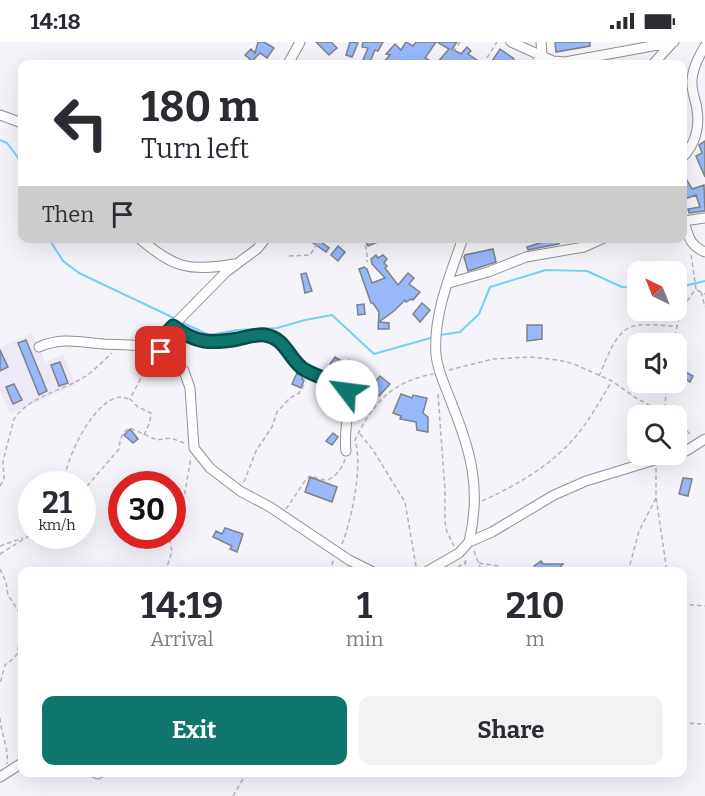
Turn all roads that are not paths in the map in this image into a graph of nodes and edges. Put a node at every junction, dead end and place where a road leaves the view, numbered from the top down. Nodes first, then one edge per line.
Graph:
1 (300, 42) edge
2 (511, 42) edge
3 (541, 42) edge
4 (673, 42) edge
5 (705, 46) edge
6 (622, 47) edge
7 (542, 56) junction
8 (290, 60) edge
9 (539, 60) edge
10 (551, 60) edge
11 (573, 60) edge
12 (657, 60) edge
13 (0, 114) edge
14 (18, 121) edge
15 (687, 152) edge
16 (687, 219) edge
17 (705, 219) edge
18 (687, 232) edge
19 (145, 243) edge
20 (262, 243) edge
21 (461, 243) edge
22 (593, 243) edge
23 (705, 252) edge
24 (236, 263) junction
25 (449, 283) junction
26 (174, 325) junction
27 (39, 347) dead end
28 (160, 351) junction
29 (703, 444) edge
30 (346, 451) road end
31 (687, 451) edge
32 (638, 465) edge
33 (470, 542) junction
34 (364, 567) edge
35 (438, 567) edge
36 (18, 765) edge
37 (2, 775) edge

1 - 8 street
2 - 7 street
3 - 7 street
4 - 6 street
4 - 12 street
5 - 15 street
6 - 11 street
7 - 9 street
7 - 10 street
13 - 14 street
16 - 17 street
18 - 23 street
19 - 24 street
20 - 24 street
21 - 25 street
22 - 25 street
24 - 26 street
25 - 33 street
26 - 28 street
26 - 30 street
27 - 28 street
28 - 34 street
29 - 31 street
32 - 33 street
33 - 35 street
36 - 37 street

